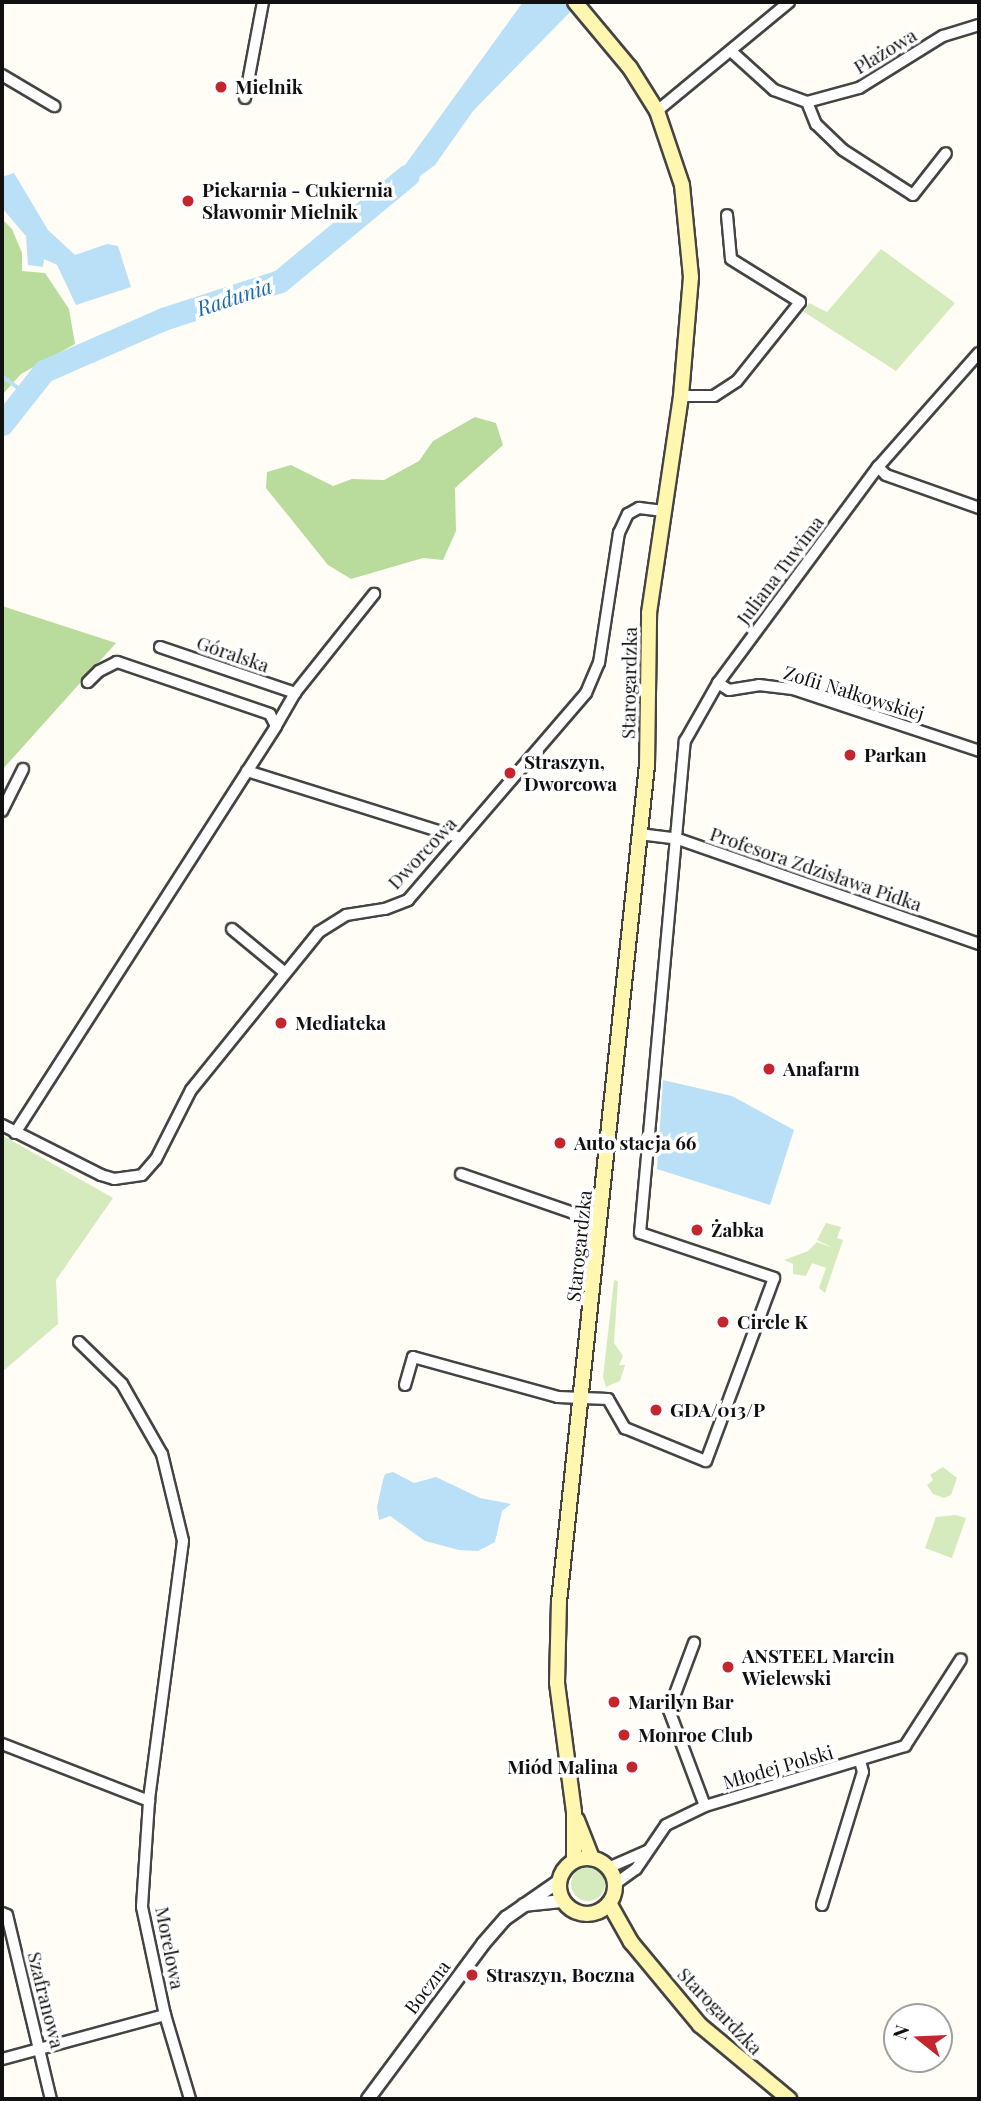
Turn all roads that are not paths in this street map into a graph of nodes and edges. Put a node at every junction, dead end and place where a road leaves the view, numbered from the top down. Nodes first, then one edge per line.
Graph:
1 (263, 2) edge
2 (575, 2) edge
3 (789, 2) edge
4 (979, 25) edge
5 (732, 52) junction
6 (2, 75) edge
7 (245, 98) dead end
8 (807, 102) junction
9 (54, 106) dead end
10 (656, 111) junction
11 (946, 153) dead end
12 (727, 215) dead end
13 (979, 353) edge
14 (681, 396) junction
15 (878, 467) junction
16 (979, 508) edge
17 (664, 511) junction
18 (374, 594) dead end
19 (160, 647) dead end
20 (88, 682) dead end
21 (718, 683) junction
22 (295, 693) junction
23 (276, 726) junction
24 (979, 751) edge
25 (23, 769) dead end
26 (247, 771) junction
27 (2, 811) edge
28 (639, 834) junction
29 (461, 838) junction
30 (677, 839) junction
31 (232, 929) dead end
32 (979, 944) edge
33 (284, 972) junction
34 (2, 1125) edge
35 (15, 1133) junction
36 (461, 1174) dead end
37 (600, 1222) junction
38 (79, 1342) dead end
39 (405, 1385) dead end
40 (582, 1397) junction
41 (694, 1643) dead end
42 (961, 1659) dead end
43 (2, 1744) edge
44 (860, 1761) junction
45 (149, 1801) junction
46 (705, 1806) junction
47 (574, 1812) junction
48 (648, 1851) junction
49 (592, 1858) junction
50 (574, 1861) junction
51 (608, 1868) junction
52 (559, 1881) junction
53 (615, 1884) junction
54 (563, 1901) junction
55 (609, 1903) junction
56 (524, 1905) junction
57 (822, 1905) dead end
58 (2, 1913) edge
59 (595, 1913) junction
60 (631, 1942) junction
61 (165, 2015) junction
62 (40, 2048) junction
63 (2, 2059) edge
64 (51, 2099) edge
65 (190, 2099) edge
66 (369, 2099) edge
67 (789, 2099) edge

1 - 7 street
2 - 10 main road, Starogardzka
3 - 5 street
4 - 8 street, Plażowa
5 - 8 street
5 - 10 street
6 - 9 street
8 - 11 street
10 - 14 main road, Starogardzka
12 - 14 street
13 - 15 street, Juliana Tuwima
14 - 17 main road, Starogardzka
15 - 16 street
15 - 21 street, Juliana Tuwima
17 - 28 main road, Starogardzka
17 - 29 street, Dworcowa
18 - 22 street
19 - 22 street, Góralska
20 - 23 street
21 - 24 street, Zofii Nałkowskiej
21 - 30 street, Juliana Tuwima
22 - 23 street
23 - 26 street
25 - 27 street
26 - 29 street
26 - 35 street
28 - 30 street, Profesora Zdzisława Pidka
28 - 37 main road, Starogardzka
29 - 33 street, Dworcowa
30 - 32 street, Profesora Zdzisława Pidka
30 - 40 street, Juliana Tuwima
31 - 33 street
33 - 35 street, Dworcowa
34 - 35 street, Dworcowa
36 - 37 street
37 - 40 main road, Starogardzka
38 - 45 street, Morelowa
39 - 40 street
40 - 47 main road, Starogardzka
41 - 46 street, Młodej Polski
42 - 44 street, Młodej Polski
43 - 45 street
44 - 46 street, Młodej Polski
44 - 57 street, Młodej Polski
45 - 61 street, Morelowa
46 - 48 street, Młodej Polski
47 - 49 main road, Starogardzka
47 - 50 main road, Starogardzka
48 - 51 street, Młodej Polski
48 - 53 street, Młodej Polski
49 - 50 main road
49 - 51 main road
50 - 52 main road
51 - 53 main road
52 - 54 main road
52 - 56 street, Boczna
53 - 55 main road
54 - 56 street
54 - 59 main road
55 - 59 main road
55 - 60 main road, Starogardzka
56 - 66 street, Boczna
58 - 62 street, Szafranowa
59 - 60 main road, Starogardzka
60 - 67 main road, Starogardzka
61 - 62 street
61 - 65 street, Morelowa
62 - 63 street
62 - 64 street, Szafranowa

